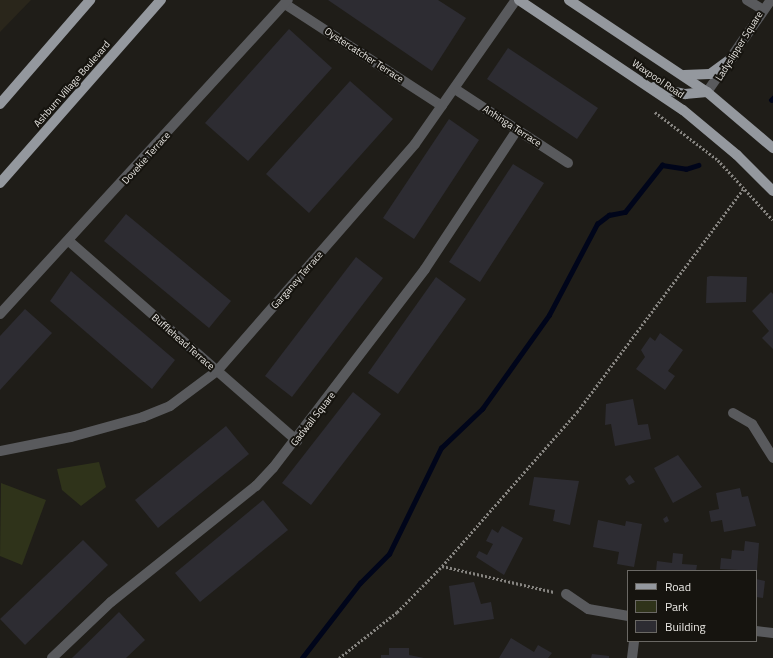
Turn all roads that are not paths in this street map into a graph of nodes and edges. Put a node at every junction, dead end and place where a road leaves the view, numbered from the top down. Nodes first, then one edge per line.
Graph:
1 (90, 0) edge
2 (161, 0) edge
3 (517, 0) edge
4 (569, 0) edge
5 (747, 0) edge
6 (771, 0) edge
7 (287, 2) edge
8 (762, 9) junction
9 (732, 58) junction
10 (682, 75) junction
11 (646, 85) junction
12 (455, 89) junction
13 (706, 92) junction
14 (0, 104) edge
15 (442, 106) junction
16 (517, 130) junction
17 (773, 148) edge
18 (568, 163) dead end
19 (0, 184) edge
20 (773, 191) edge
21 (70, 242) junction
22 (0, 314) edge
23 (217, 371) junction
24 (733, 413) dead end
25 (296, 441) junction
26 (0, 451) edge
27 (773, 458) edge
28 (566, 594) road end
29 (627, 616) edge
30 (757, 631) edge
31 (773, 632) edge
32 (634, 642) edge
33 (52, 658) edge
34 (632, 658) edge

1 - 14 main road
2 - 19 main road, Ashburn Village Boulevard
3 - 11 main road, Waxpool Road
3 - 12 street, Garganey Terrace
4 - 10 main road, Waxpool Road
5 - 8 street
6 - 8 street, Ladyslipper Square
7 - 15 street, Oystercatcher Terrace
7 - 21 street, Dovekie Terrace
8 - 9 street, Ladyslipper Square
9 - 10 main road
9 - 13 street, Ladyslipper Square
10 - 13 main road, Waxpool Road
11 - 13 main road
11 - 20 main road, Waxpool Road
12 - 15 street, Garganey Terrace
12 - 16 street, Anhinga Terrace
13 - 17 main road, Waxpool Road
15 - 23 street, Garganey Terrace
16 - 18 street, Anhinga Terrace
16 - 25 street, Gadwall Square
21 - 22 street, Dovekie Terrace
21 - 23 street, Bufflehead Terrace
23 - 25 street, Bufflehead Terrace
23 - 26 street, Garganey Terrace
24 - 27 street
25 - 33 street, Gadwall Square
28 - 29 street
30 - 31 street
32 - 34 street

